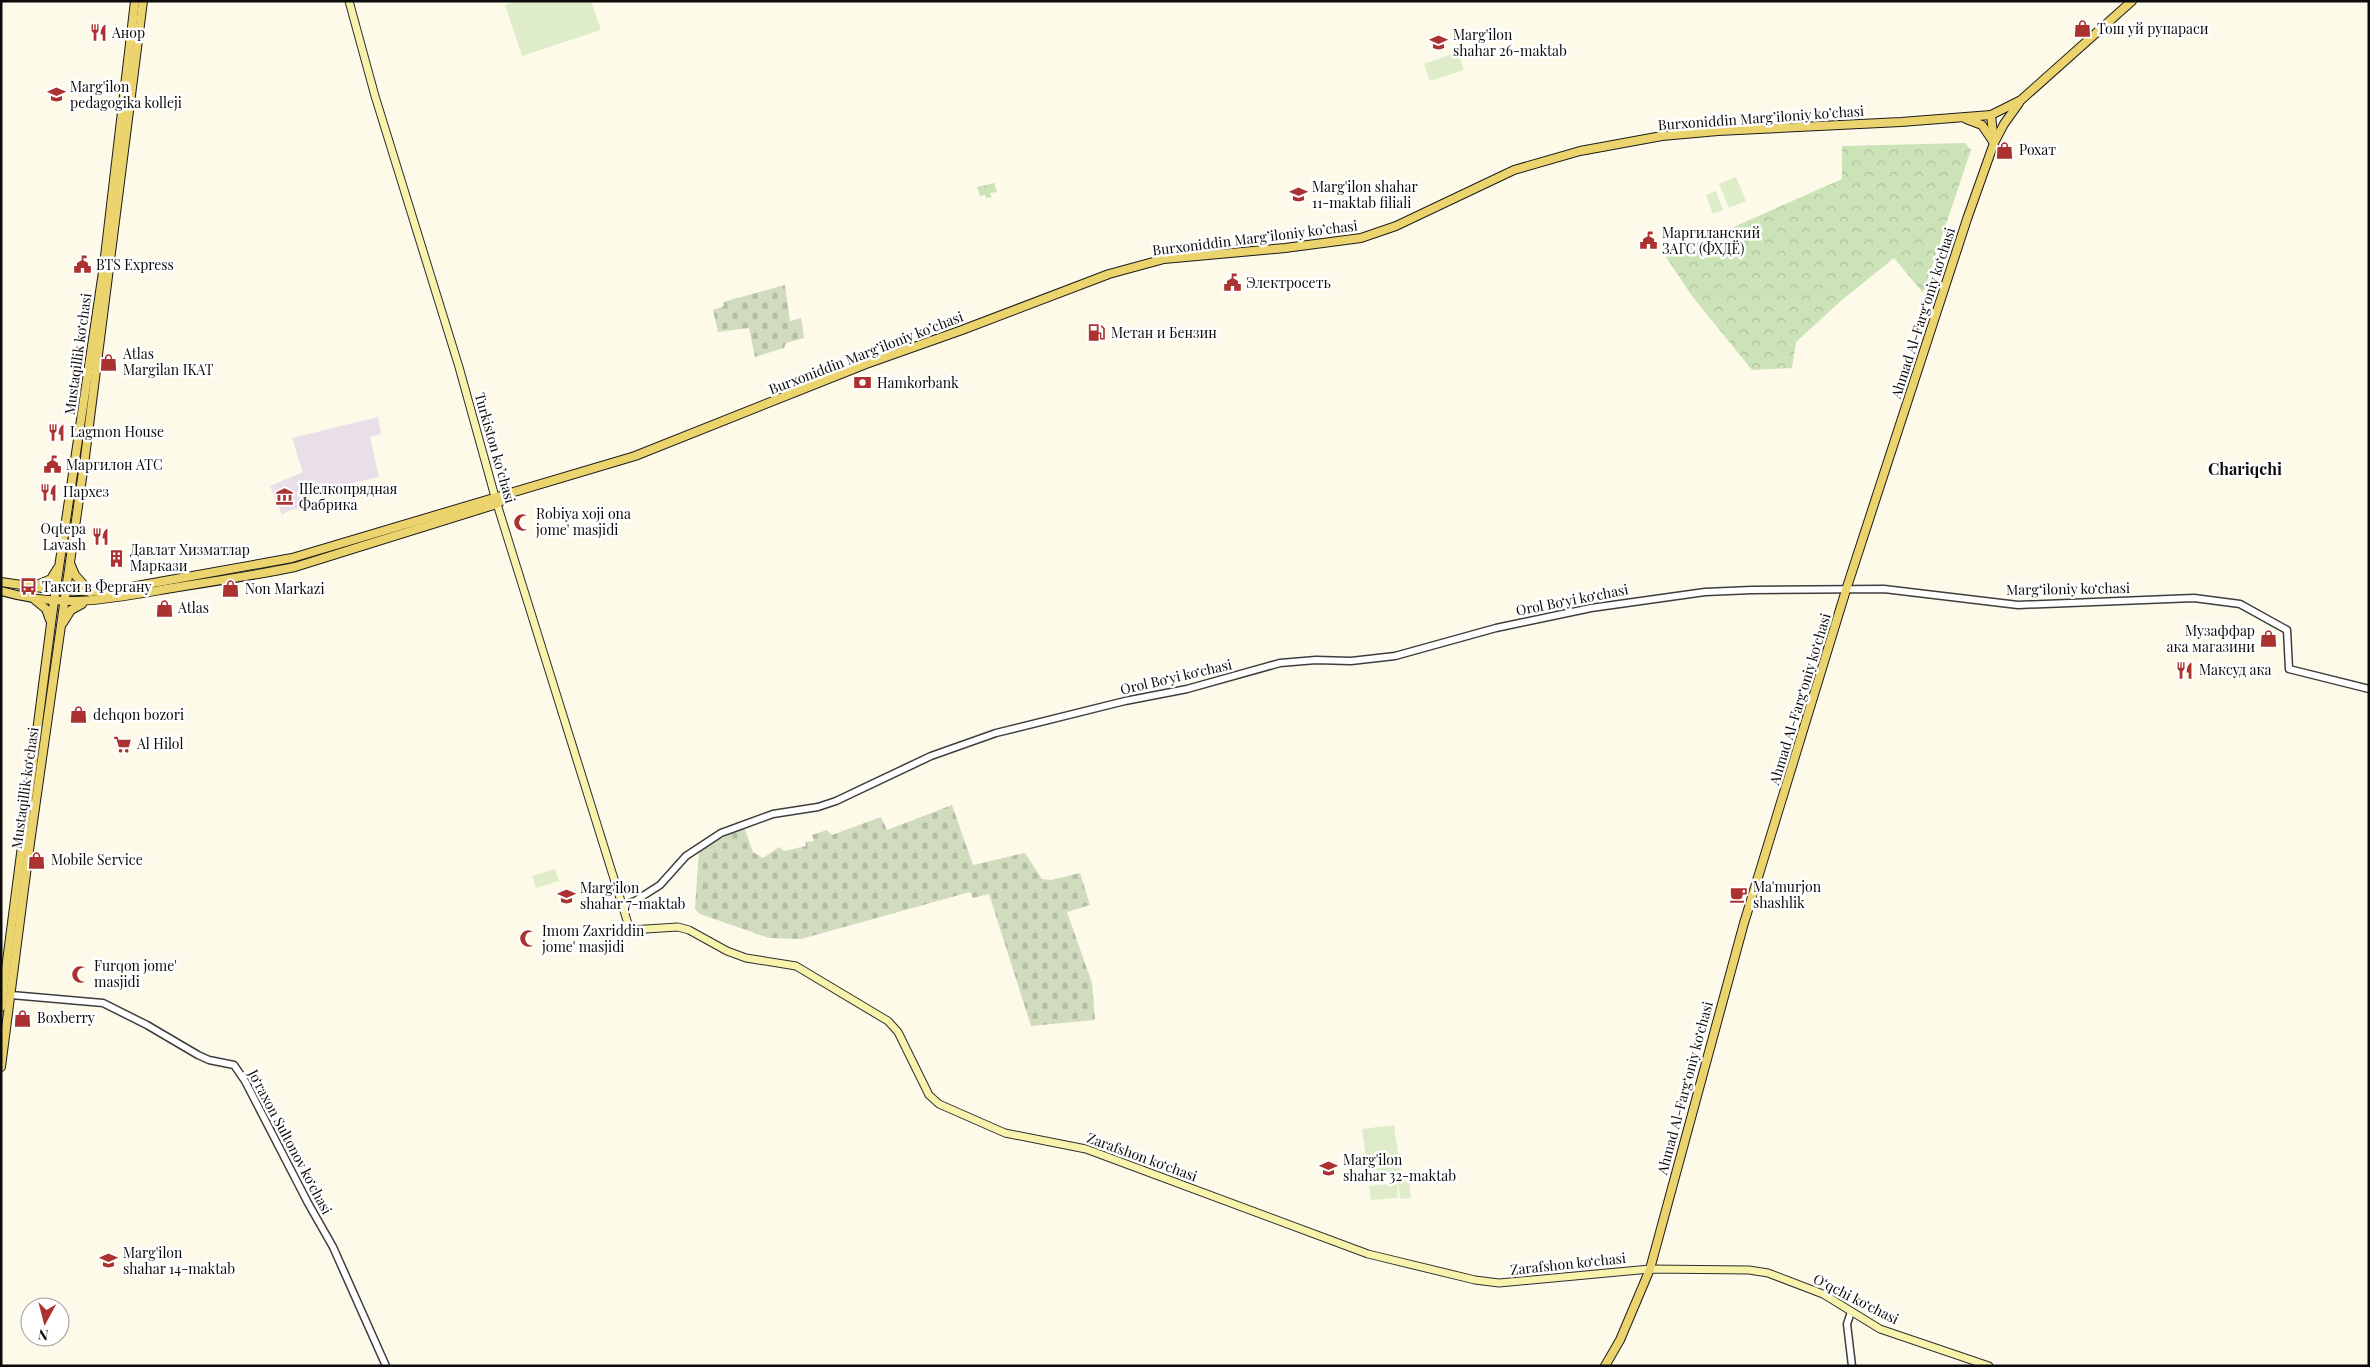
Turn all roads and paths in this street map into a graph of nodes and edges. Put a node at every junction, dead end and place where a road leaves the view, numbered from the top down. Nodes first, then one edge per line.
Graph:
1 (135, 1) edge
2 (143, 1) edge
3 (349, 1) edge
4 (2132, 1) edge
5 (2021, 100) junction
6 (1991, 115) junction
7 (1965, 118) junction
8 (1994, 143) junction
9 (496, 500) junction
10 (60, 562) junction
11 (69, 562) junction
12 (1, 582) edge
13 (28, 587) junction
14 (56, 590) junction
15 (1773, 590) joint
16 (1846, 590) junction
17 (1, 591) edge
18 (65, 591) junction
19 (90, 592) junction
20 (26, 597) junction
21 (54, 601) junction
22 (64, 602) junction
23 (90, 602) junction
24 (51, 629) junction
25 (60, 630) junction
26 (2369, 689) edge
27 (622, 905) junction
28 (630, 930) joint
29 (11, 995) junction
30 (1, 1007) edge
31 (1, 1067) edge
32 (1650, 1269) junction
33 (1851, 1312) junction
34 (386, 1366) edge
35 (1606, 1366) edge
36 (1852, 1366) edge
37 (1989, 1366) edge

1 - 10 main road, Mustaqillik koʻchasi
2 - 11 main road, Mustaqillik koʻchasi
3 - 9 main road, Turkiston ko’chasi
4 - 5 main road, Burxoniddin Marg’iloniy ko’chasi
5 - 6 main road, Burxoniddin Marg’iloniy ko’chasi
5 - 8 main road, Ahmad Al-Fargʻoniy koʻchasi
6 - 7 main road, Burxoniddin Marg’iloniy ko’chasi
6 - 8 main road
7 - 8 main road
7 - 9 main road, Burxoniddin Marg’iloniy ko’chasi
8 - 16 main road, Ahmad Al-Fargʻoniy koʻchasi
9 - 19 main road, Burxoniddin Marg’iloniy ko’chasi
9 - 23 main road, Burxoniddin Marg’iloniy ko’chasi
9 - 27 main road, Turkiston ko’chasi
10 - 13 main road
10 - 14 main road, Mustaqillik koʻchasi
11 - 18 main road, Mustaqillik koʻchasi
11 - 19 main road
12 - 13 main road, Burxoniddin Marg’iloniy ko’chasi
13 - 14 main road, Burxoniddin Marg’iloniy ko’chasi
14 - 18 main road, Burxoniddin Marg’iloniy ko’chasi
14 - 21 main road, Mustaqillik koʻchasi
15 - 16 street, Margʻiloniy koʻchasi
15 - 27 street, Orol Boʻyi koʻchasi
16 - 26 street, Margʻiloniy koʻchasi
16 - 32 main road, Ahmad Al-Fargʻoniy koʻchasi
17 - 20 main road, Burxoniddin Marg’iloniy ko’chasi
18 - 19 main road, Burxoniddin Marg’iloniy ko’chasi
18 - 22 main road, Mustaqillik koʻchasi
20 - 21 main road, Burxoniddin Marg’iloniy ko’chasi
20 - 24 main road
21 - 22 main road, Burxoniddin Marg’iloniy ko’chasi
21 - 24 main road, Mustaqillik koʻchasi
22 - 23 main road, Burxoniddin Marg’iloniy ko’chasi
22 - 25 main road, Mustaqillik koʻchasi
23 - 25 main road
24 - 30 main road, Mustaqillik koʻchasi
25 - 29 main road, Mustaqillik koʻchasi
27 - 28 main road, Turkiston ko’chasi
28 - 32 main road, Zarafshon koʻchasi
29 - 31 main road, Mustaqillik koʻchasi
29 - 34 street, Joʻraxon Sultonov koʻchasi
32 - 33 main road, Oʻqchi koʻchasi
32 - 35 main road, Ahmad Al-Fargʻoniy koʻchasi
33 - 36 street
33 - 37 main road, Oʻqchi koʻchasi

